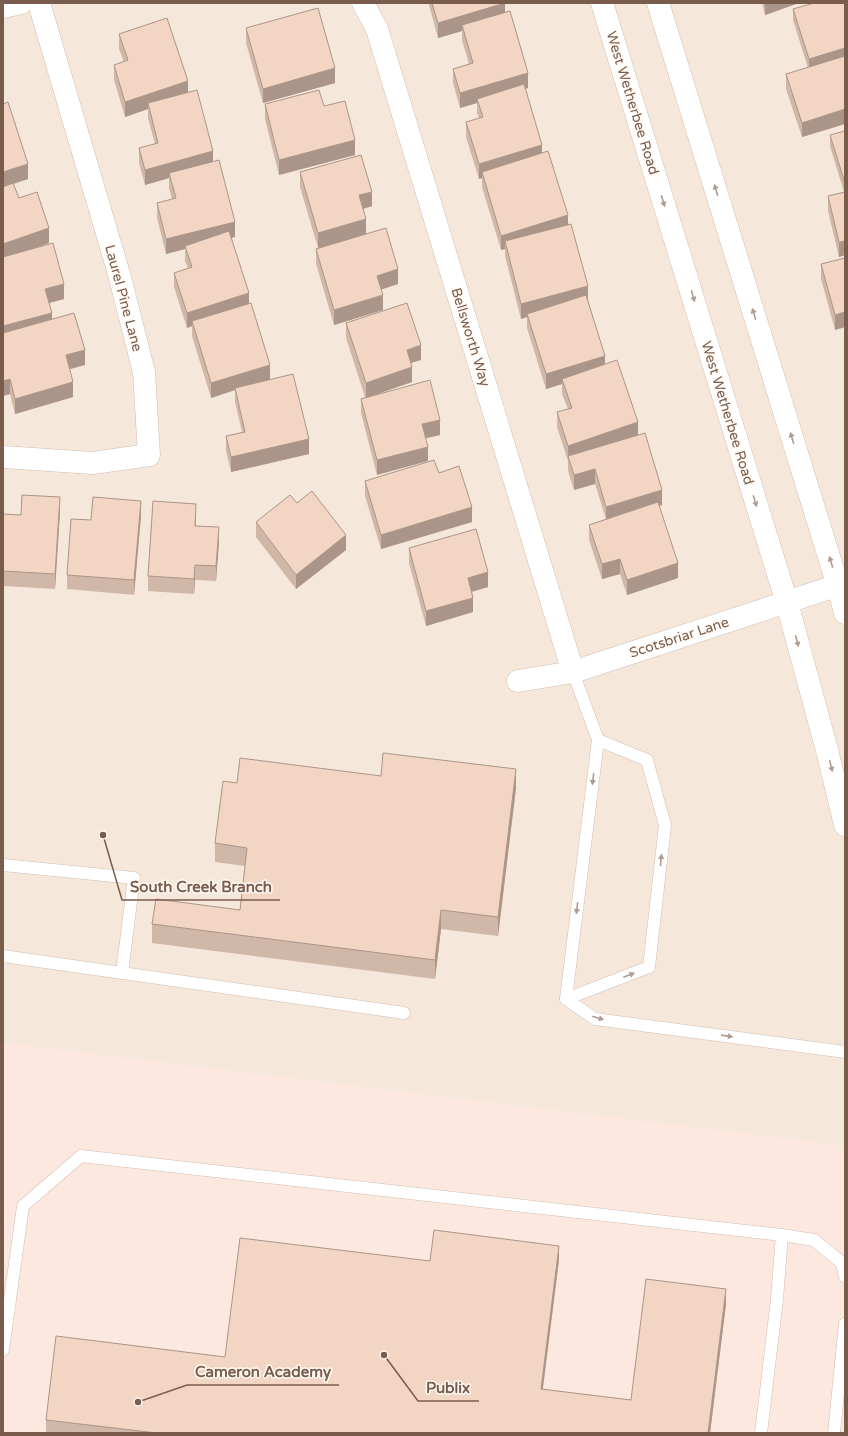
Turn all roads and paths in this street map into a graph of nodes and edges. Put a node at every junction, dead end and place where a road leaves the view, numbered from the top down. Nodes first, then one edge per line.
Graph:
1 (21, 3) edge
2 (40, 3) edge
3 (363, 3) edge
4 (602, 3) edge
5 (658, 3) edge
6 (3, 7) edge
7 (3, 457) edge
8 (841, 584) edge
9 (787, 603) junction
10 (845, 613) edge
11 (573, 672) junction
12 (518, 681) dead end
13 (598, 740) junction
14 (845, 825) edge
15 (3, 865) edge
16 (3, 956) edge
17 (122, 973) junction
18 (566, 999) junction
19 (404, 1013) dead end
20 (845, 1052) edge
21 (782, 1235) junction
22 (845, 1276) edge
23 (845, 1324) edge
24 (3, 1350) edge
25 (761, 1433) edge
26 (834, 1433) edge

1 - 6 street
2 - 7 street, Laurel Pine Lane
3 - 11 street, Bellsworth Way
4 -> 9 street, West Wetherbee Road
8 -> 5 street
8 - 9 street, Scotsbriar Lane
8 - 10 street
9 - 11 street, Scotsbriar Lane
9 -> 14 street, West Wetherbee Road
11 - 12 street, Scotsbriar Lane
11 - 13 lane
13 -> 18 lane
18 -> 13 lane
15 - 17 lane
16 - 17 lane
17 - 19 lane
18 -> 20 lane
21 - 22 lane
21 - 24 lane
21 - 25 lane
23 - 26 lane

